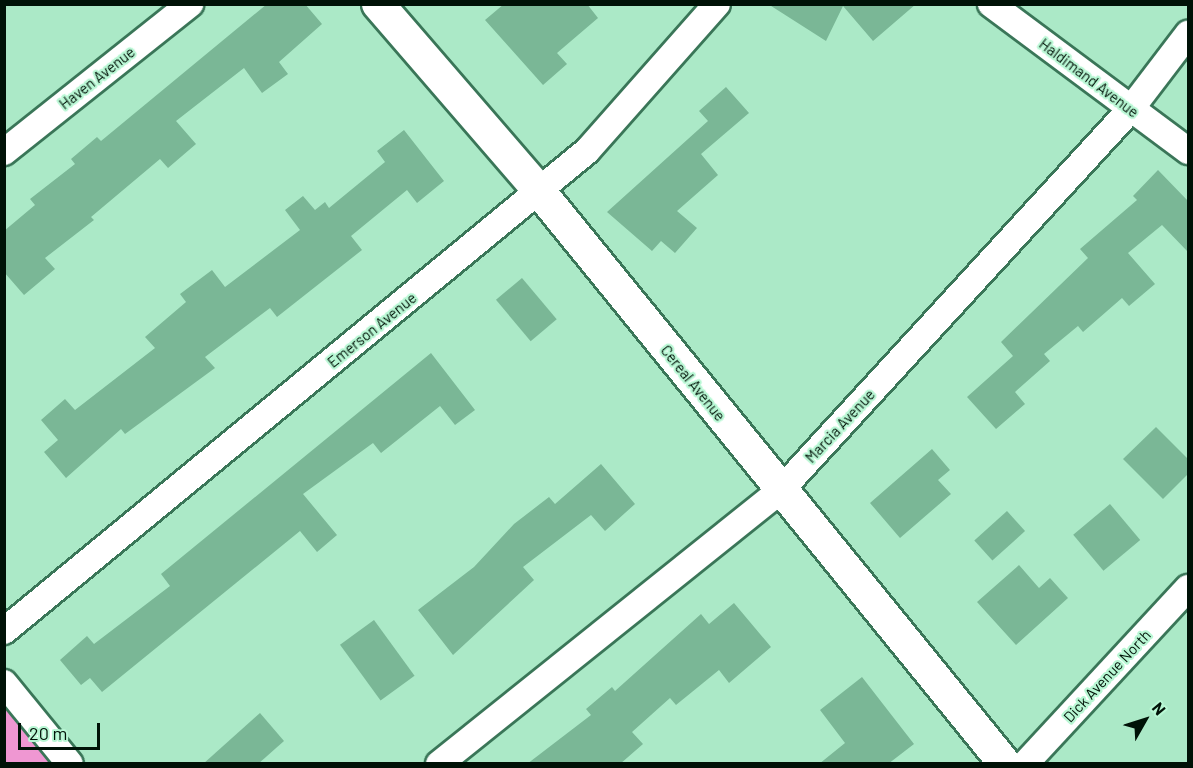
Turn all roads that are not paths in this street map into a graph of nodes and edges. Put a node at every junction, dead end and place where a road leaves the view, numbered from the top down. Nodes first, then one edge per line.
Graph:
1 (190, 4) edge
2 (378, 4) edge
3 (717, 4) edge
4 (991, 4) edge
5 (1188, 34) edge
6 (1130, 110) junction
7 (1188, 151) edge
8 (4, 152) edge
9 (540, 192) junction
10 (780, 491) junction
11 (1188, 588) edge
12 (4, 631) edge
13 (4, 683) edge
14 (70, 764) edge
15 (439, 764) edge
16 (1005, 764) edge
17 (1025, 764) edge

1 - 8 street, Haven Avenue
2 - 9 street, Cereal Avenue
3 - 9 street, Emerson Avenue
4 - 6 street, Haldimand Avenue
5 - 6 street, Marcia Avenue
6 - 7 street, Haldimand Avenue
6 - 10 street, Marcia Avenue
9 - 10 street, Cereal Avenue
9 - 12 street, Emerson Avenue
10 - 15 street, Marcia Avenue
10 - 16 street, Cereal Avenue
11 - 17 street, Dick Avenue North
13 - 14 street

